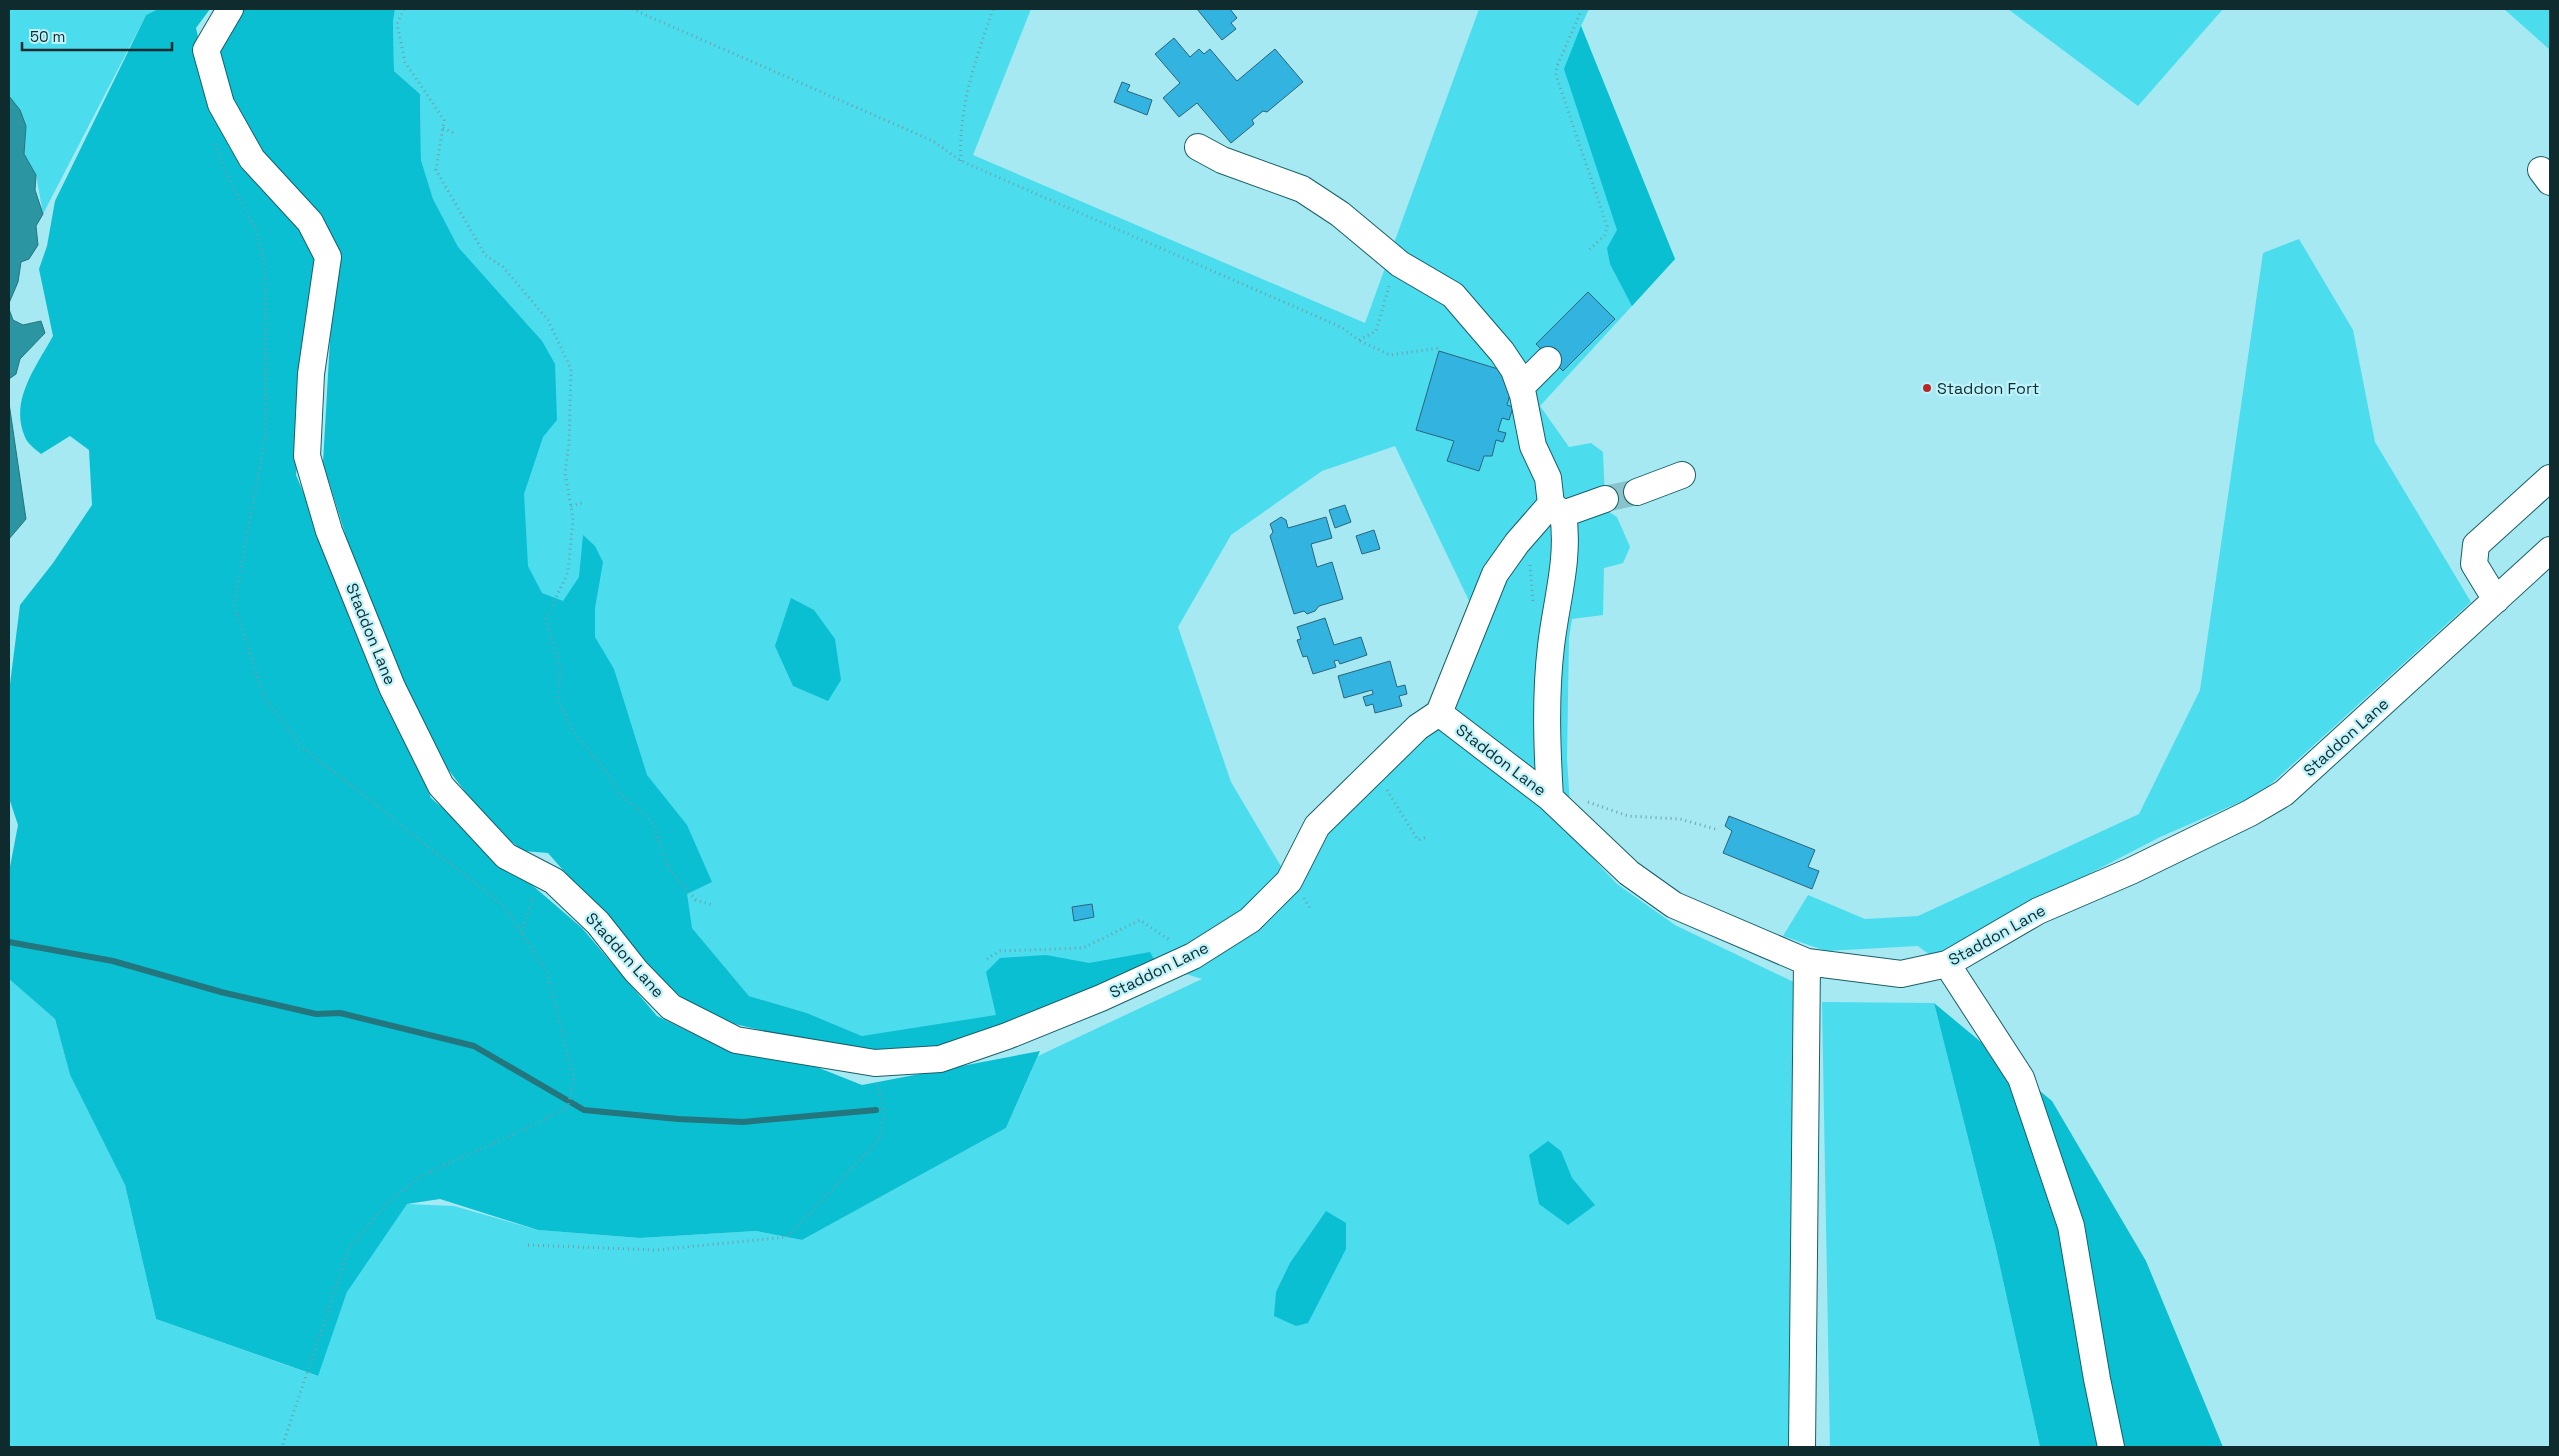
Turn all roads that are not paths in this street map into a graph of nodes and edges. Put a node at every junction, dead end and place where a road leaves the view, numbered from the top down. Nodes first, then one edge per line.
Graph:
1 (230, 9) edge
2 (1198, 147) dead end
3 (1548, 360) dead end
4 (1521, 387) junction
5 (1682, 475) dead end
6 (2550, 478) edge
7 (1637, 492) tunnel mouth
8 (1605, 499) tunnel mouth
9 (1557, 509) junction
10 (2550, 550) edge
11 (2496, 600) junction
12 (1439, 713) junction
13 (1555, 802) junction
14 (1807, 962) junction
15 (1947, 964) junction
16 (1802, 1447) edge
17 (2111, 1447) edge

1 - 12 street, Staddon Lane
2 - 4 street
3 - 4 street
4 - 9 street
5 - 7 street
6 - 11 street
8 - 9 street
9 - 12 street
9 - 13 street
10 - 11 street, Staddon Lane
11 - 15 street, Staddon Lane
12 - 13 street, Staddon Lane
13 - 14 street, Staddon Lane
14 - 15 street, Staddon Lane
14 - 16 street
15 - 17 street

